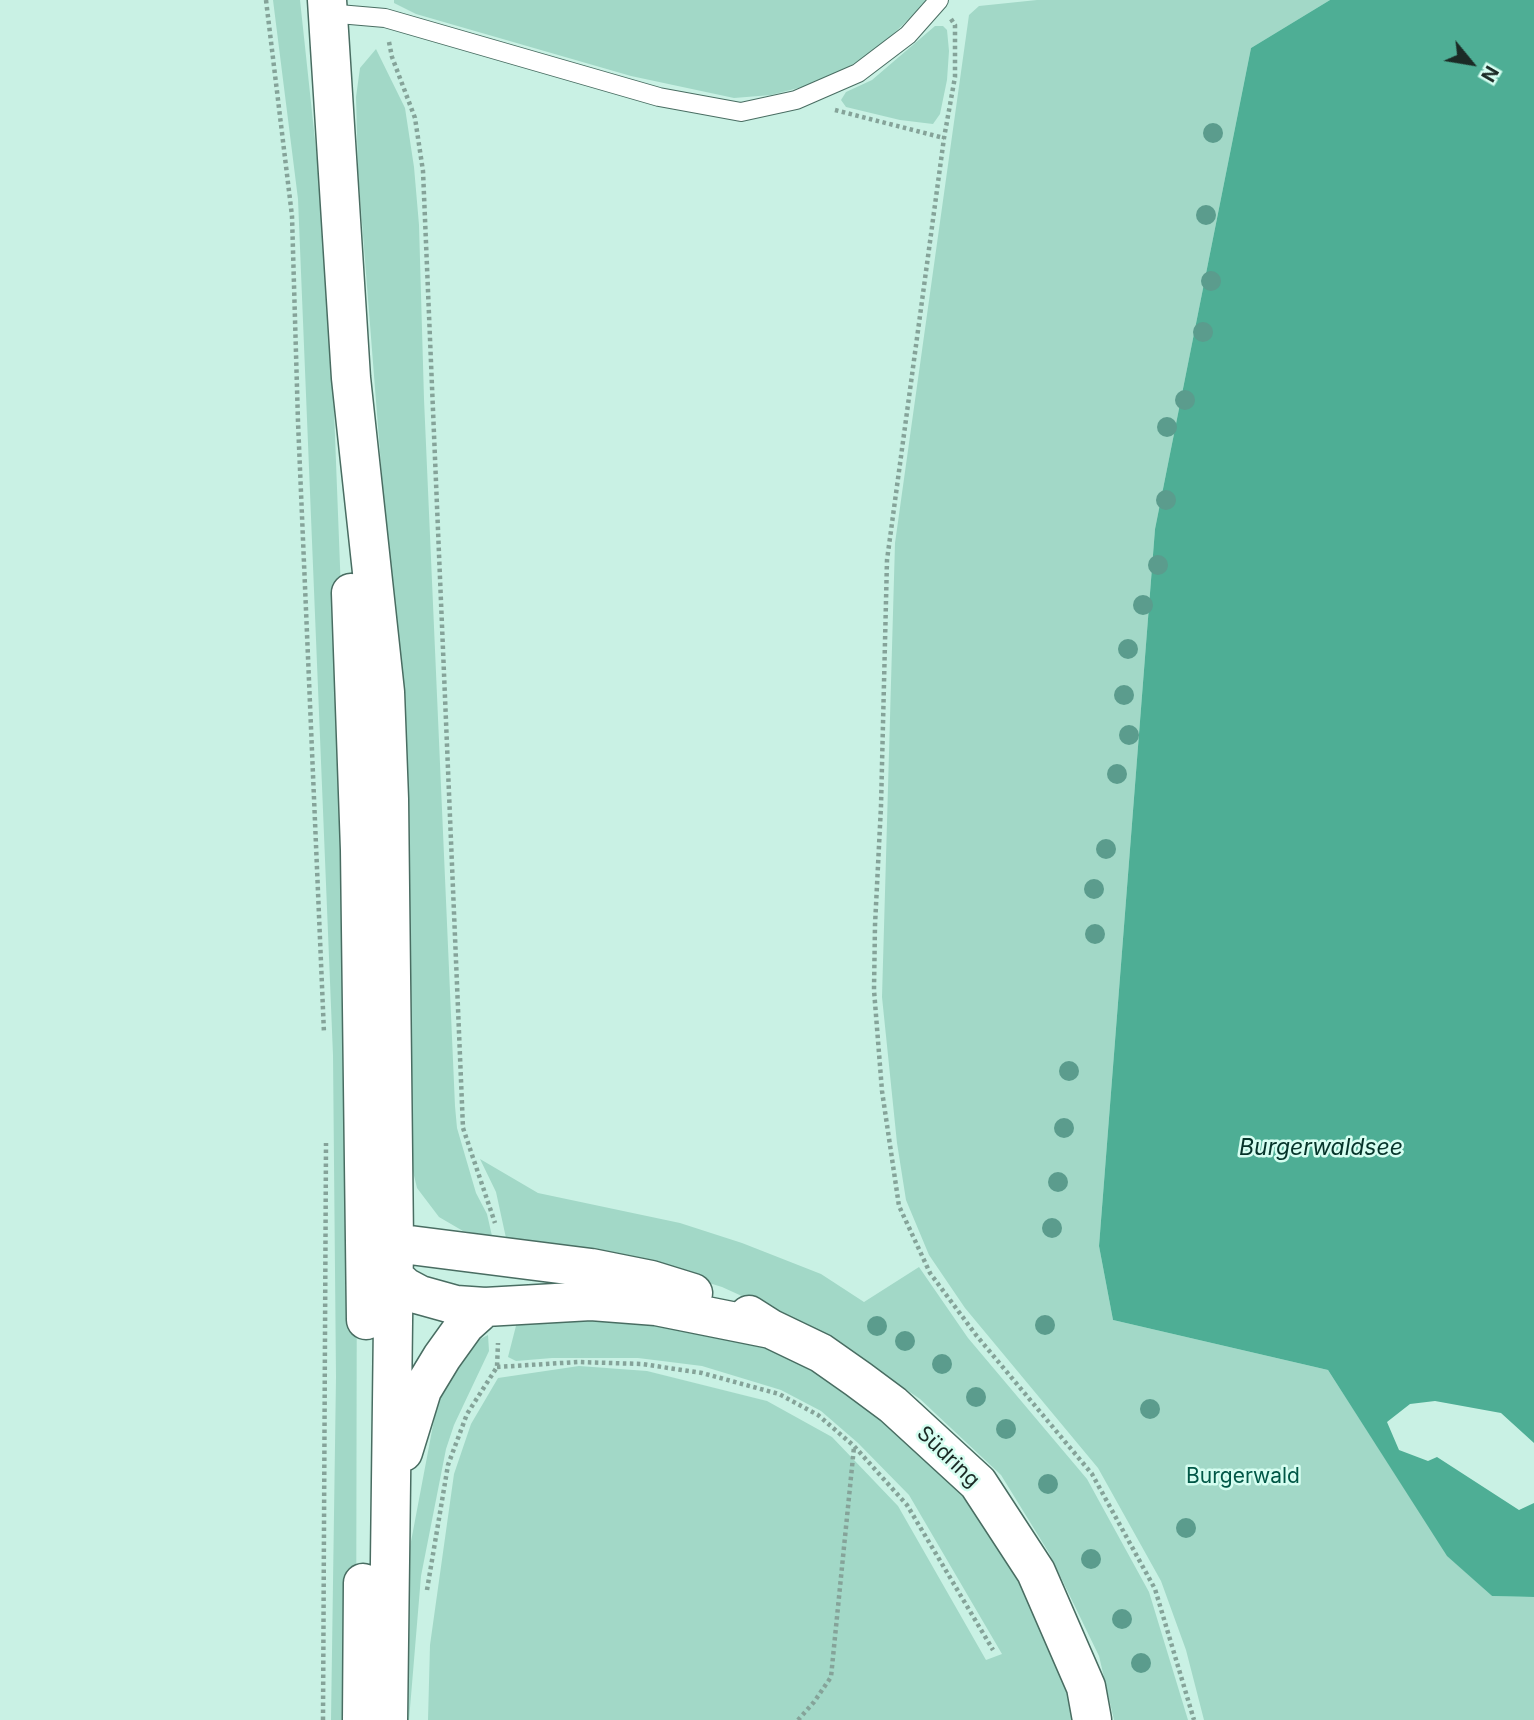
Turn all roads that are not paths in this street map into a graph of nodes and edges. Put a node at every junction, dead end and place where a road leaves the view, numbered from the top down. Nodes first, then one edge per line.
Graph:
1 (325, 4) edge
2 (942, 4) edge
3 (351, 377) junction
4 (384, 1265) junction
5 (491, 1307) junction
6 (771, 1329) junction
7 (390, 1505) junction
8 (362, 1720) edge
9 (388, 1720) edge
10 (1092, 1720) edge

1 - 2 lane
1 - 3 main road
3 - 4 main road
3 - 4 main road
4 - 5 main road
4 - 6 main road
4 - 7 main road
4 - 8 main road
5 - 6 main road
5 - 7 main road
6 - 10 main road, Südring
7 - 9 main road

